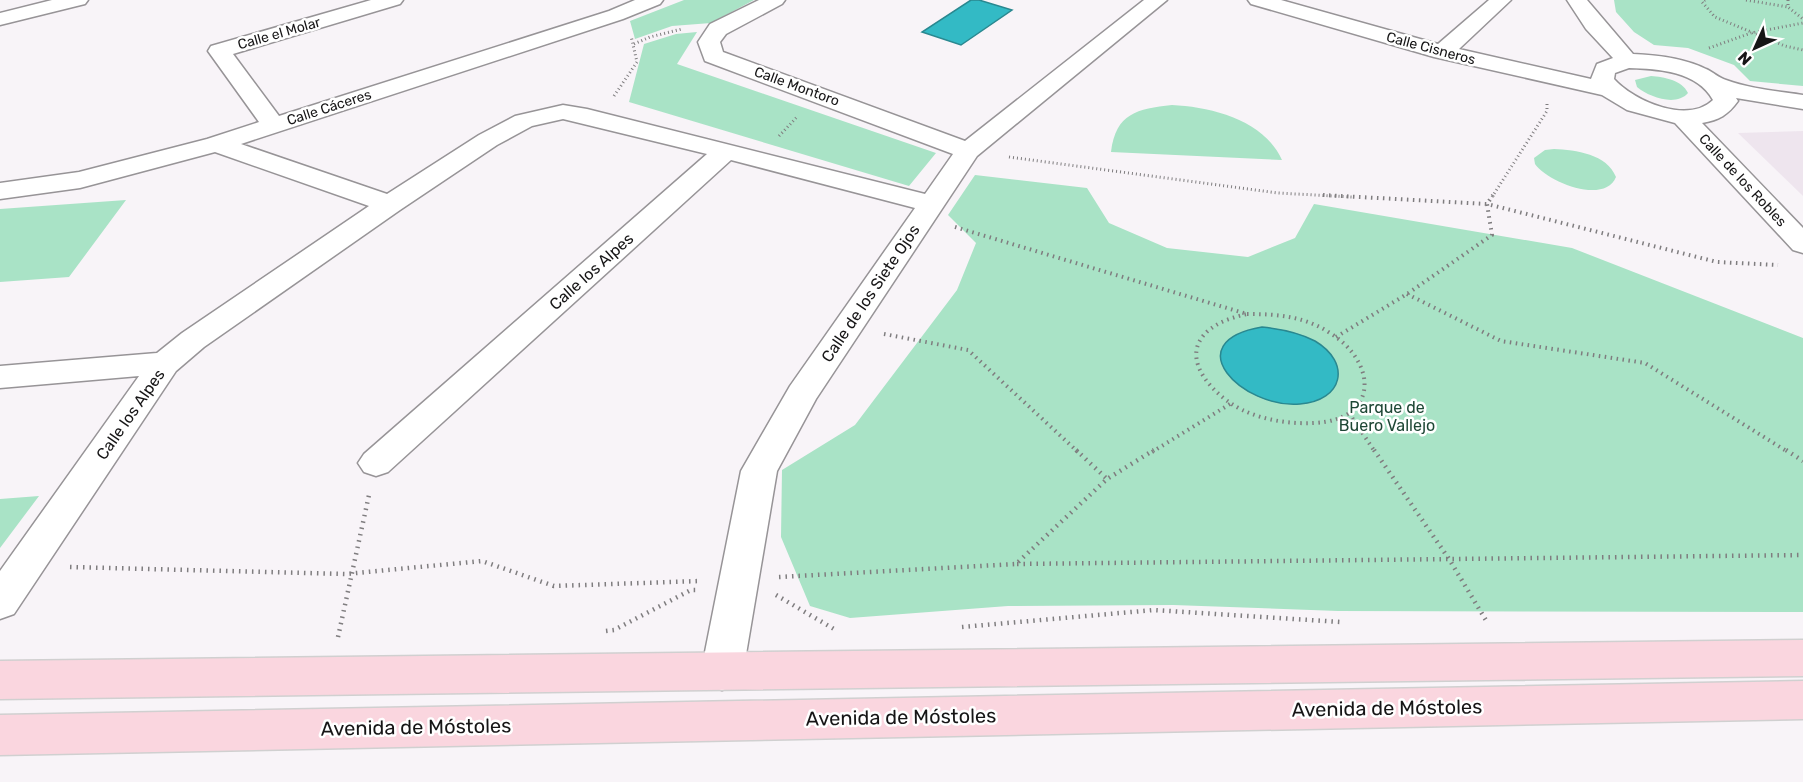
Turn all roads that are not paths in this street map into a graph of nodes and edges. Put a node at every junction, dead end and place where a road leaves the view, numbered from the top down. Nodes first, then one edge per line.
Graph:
1 (78, 0) edge
2 (393, 0) edge
3 (653, 0) edge
4 (775, 0) edge
5 (1157, 0) edge
6 (1258, 0) edge
7 (1501, 0) edge
8 (1577, 0) edge
9 (0, 19) edge
10 (1442, 52) junction
11 (1627, 61) junction
12 (1705, 79) junction
13 (1606, 89) junction
14 (1803, 102) edge
15 (1723, 109) junction
16 (1803, 112) edge
17 (1682, 116) junction
18 (273, 125) junction
19 (216, 144) junction
20 (968, 151) junction
21 (725, 152) junction
22 (0, 191) edge
23 (390, 204) junction
24 (926, 211) junction
25 (1803, 244) edge
26 (165, 363) junction
27 (0, 377) edge
28 (376, 463) road end
29 (0, 602) edge
30 (1803, 658) edge
31 (722, 672) junction
32 (0, 680) edge
33 (1803, 700) edge
34 (0, 735) edge

1 - 9 street
2 - 18 street, Calle el Molar
3 - 18 street, Calle Cáceres
4 - 20 street, Calle Montoro
5 - 20 street, Calle de los Siete Ojos
6 - 10 street, Calle Cisneros
7 - 10 street
8 - 11 street
10 - 13 street, Calle Cisneros
11 - 12 street
11 - 13 street
12 - 14 street
12 - 15 street
13 - 17 street, Calle Cisneros
15 - 16 street, Calle Cisneros
15 - 17 street, Calle Cisneros
17 - 25 street, Calle de los Robles
18 - 19 street, Calle Cáceres
19 - 22 street, Calle Cáceres
19 - 23 street
20 - 24 street, Calle de los Siete Ojos
21 - 23 street, Calle los Alpes
21 - 24 street, Calle los Alpes
21 - 28 street, Calle los Alpes
23 - 26 street, Calle los Alpes
24 - 31 street, Calle de los Siete Ojos
26 - 27 street
26 - 29 street, Calle los Alpes
30 - 31 main road
31 - 32 main road
33 - 34 main road, Avenida de Móstoles

